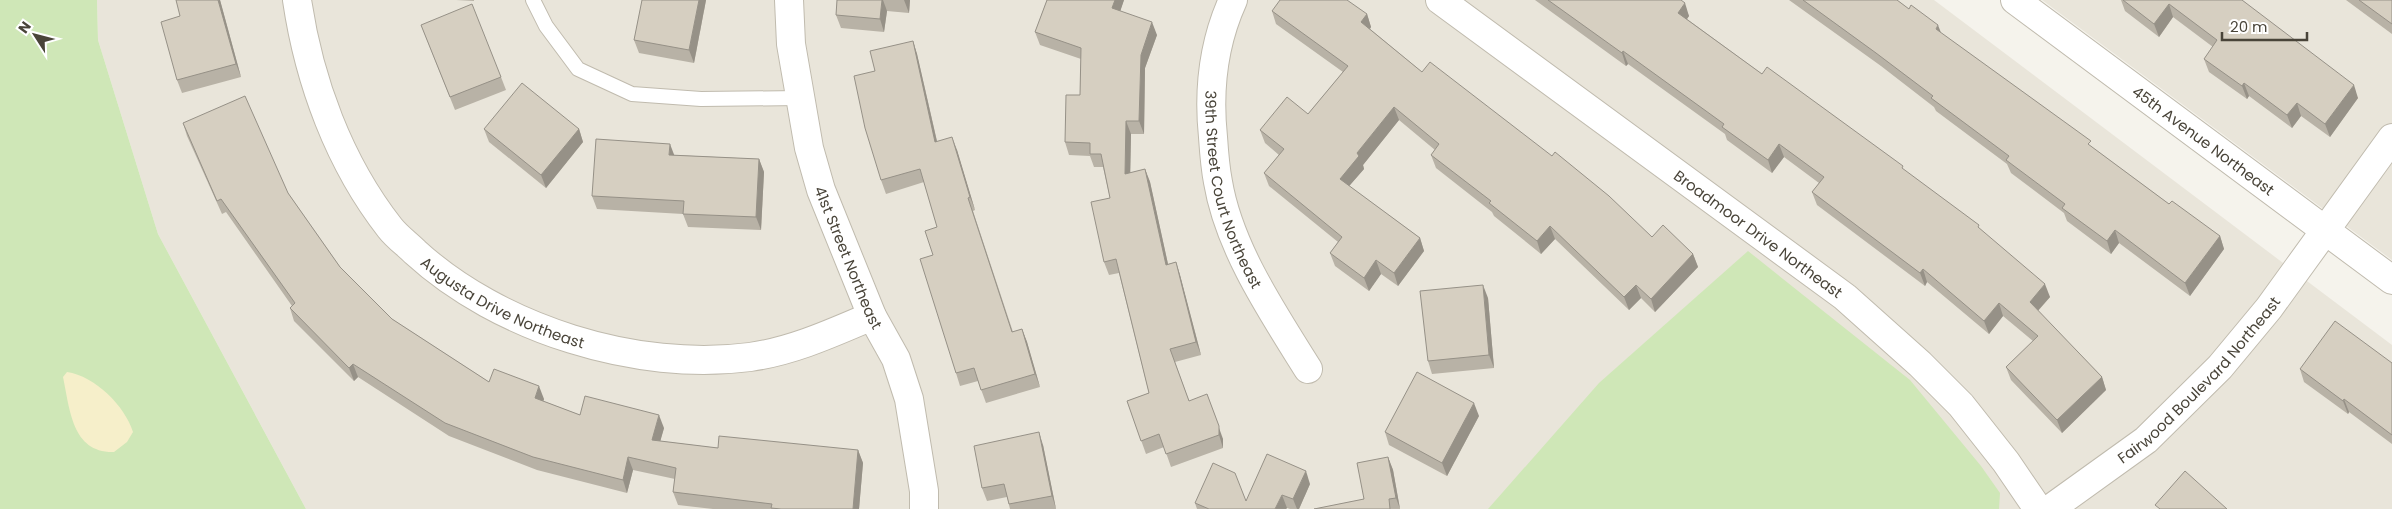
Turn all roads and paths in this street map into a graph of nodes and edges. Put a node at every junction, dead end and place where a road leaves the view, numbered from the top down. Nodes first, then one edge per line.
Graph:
1 (297, 0) edge
2 (534, 0) edge
3 (789, 0) edge
4 (1233, 0) edge
5 (1440, 0) edge
6 (2015, 0) edge
7 (800, 98) junction
8 (2392, 138) edge
9 (2326, 230) junction
10 (2392, 280) edge
11 (872, 316) junction
12 (1308, 369) dead end
13 (924, 509) edge
14 (2038, 509) edge
15 (2050, 509) edge

1 - 11 street, Augusta Drive Northeast
2 - 7 lane
3 - 7 street, 41st Street Northeast
4 - 12 street, 39th Street Court Northeast
5 - 14 street, Broadmoor Drive Northeast
6 - 9 street, 45th Avenue Northeast
7 - 11 street, 41st Street Northeast
8 - 9 street, Fairwood Boulevard Northeast
9 - 10 street, 45th Avenue Northeast
9 - 15 street, Fairwood Boulevard Northeast
11 - 13 street, 41st Street Northeast

